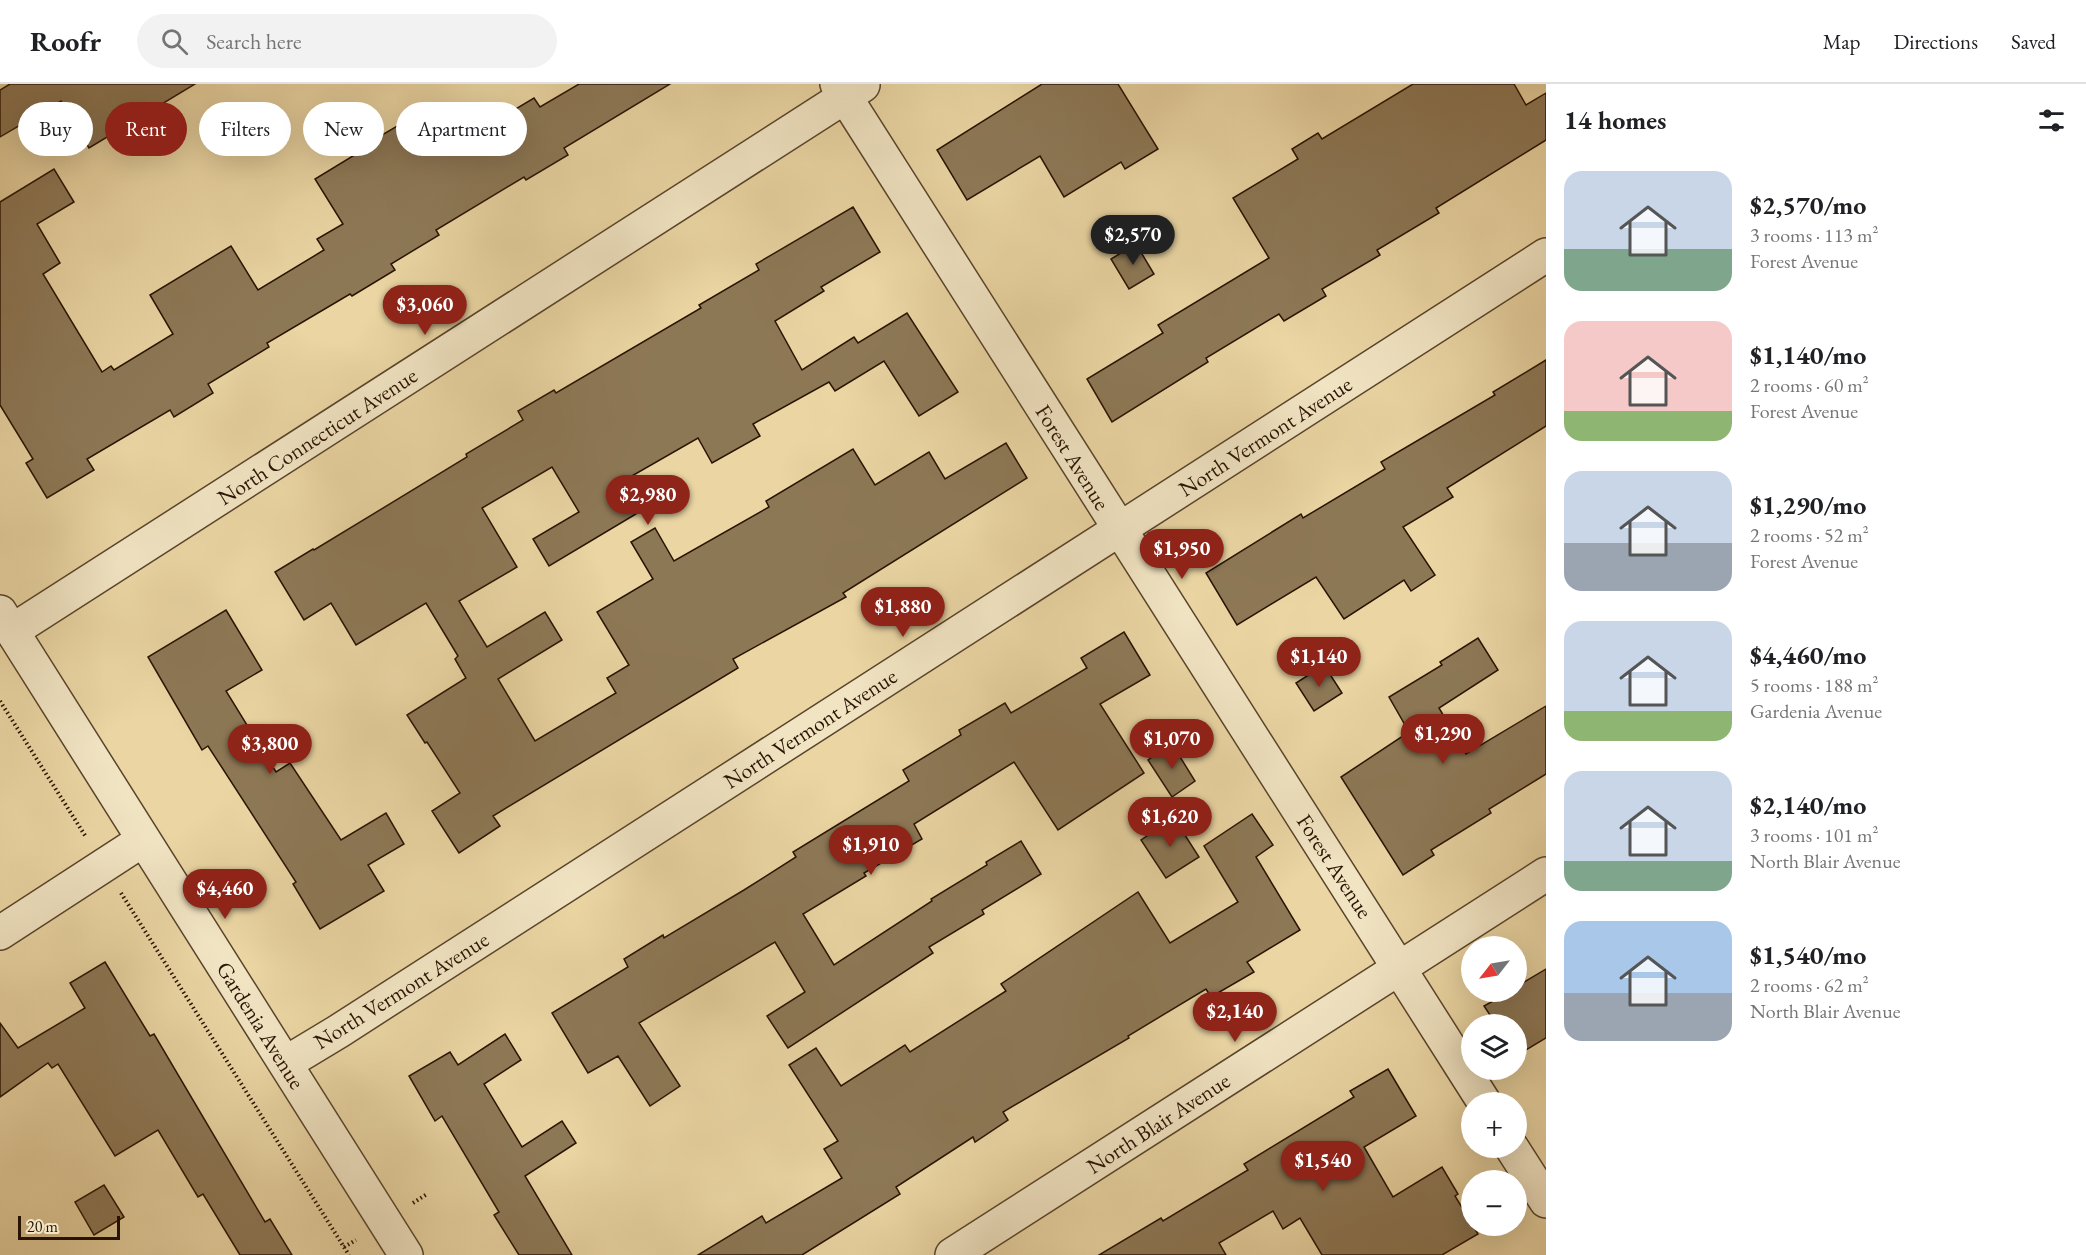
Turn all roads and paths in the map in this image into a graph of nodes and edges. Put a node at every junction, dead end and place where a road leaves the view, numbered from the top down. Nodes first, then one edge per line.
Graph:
1 (849, 88) edge
2 (1546, 255) edge
3 (1119, 529) junction
4 (6, 622) edge
5 (0, 701) edge
6 (144, 840) junction
7 (89, 843) dead end
8 (1546, 874) edge
9 (118, 887) dead end
10 (0, 933) edge
11 (1400, 968) junction
12 (286, 1063) junction
13 (1478, 1092) edge
14 (1518, 1158) edge
15 (427, 1194) dead end
16 (1546, 1201) edge
17 (410, 1205) dead end
18 (361, 1237) dead end
19 (344, 1247) junction
20 (349, 1255) edge
21 (406, 1255) edge
22 (952, 1255) edge

1 - 3 street, Forest Avenue
1 - 4 street, North Connecticut Avenue
2 - 3 street, North Vermont Avenue
3 - 11 street, Forest Avenue
3 - 12 street, North Vermont Avenue
4 - 6 street, Gardenia Avenue
5 - 7 path
6 - 10 street
6 - 12 street, Gardenia Avenue
8 - 11 street, North Blair Avenue
9 - 19 path
11 - 13 street, Forest Avenue
11 - 22 street, North Blair Avenue
12 - 21 street, Gardenia Avenue
14 - 16 street
15 - 17 path
18 - 19 path
19 - 20 path

